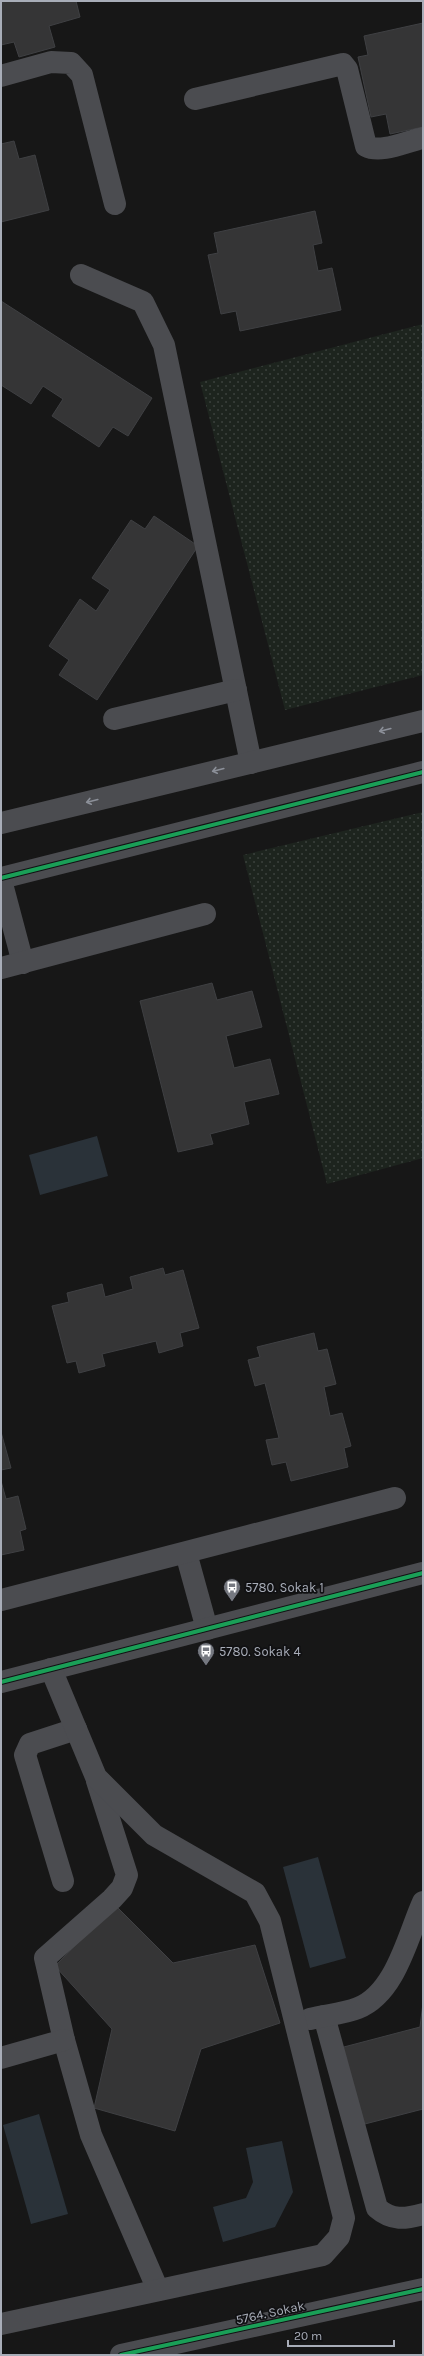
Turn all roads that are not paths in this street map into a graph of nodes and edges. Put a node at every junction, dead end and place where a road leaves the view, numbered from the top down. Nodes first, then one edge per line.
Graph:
1 (1, 76) edge
2 (195, 99) dead end
3 (423, 138) edge
4 (114, 204) dead end
5 (81, 275) dead end
6 (236, 690) junction
7 (114, 719) dead end
8 (423, 721) edge
9 (251, 762) junction
10 (423, 772) edge
11 (1, 823) edge
12 (1, 879) edge
13 (205, 914) dead end
14 (23, 963) junction
15 (1, 968) edge
16 (395, 1498) dead end
17 (186, 1553) junction
18 (423, 1573) edge
19 (1, 1600) edge
20 (207, 1629) junction
21 (51, 1669) junction
22 (1, 1682) edge
23 (76, 1730) junction
24 (96, 1777) junction
25 (63, 1880) dead end
26 (423, 1902) edge
27 (324, 2016) junction
28 (295, 2023) junction
29 (64, 2040) junction
30 (1, 2058) edge
31 (423, 2214) edge
32 (423, 2289) edge
33 (158, 2290) junction
34 (1, 2324) edge
35 (121, 2355) edge

1 - 4 street
2 - 3 street
5 - 6 street
6 - 7 street
6 - 9 street
8 -> 9 street
9 -> 11 street
10 - 12 street
12 - 14 street
13 - 14 street
14 - 15 street
16 - 17 street
17 - 19 street
17 - 20 street
18 - 20 street
20 - 21 street
21 - 22 street
21 - 23 street
23 - 24 street
23 - 25 street
24 - 28 street
24 - 29 street
26 - 27 street
27 - 28 street
27 - 31 street
28 - 33 street
29 - 30 street
29 - 33 street
32 - 35 street, 5764. Sokak
33 - 34 street

